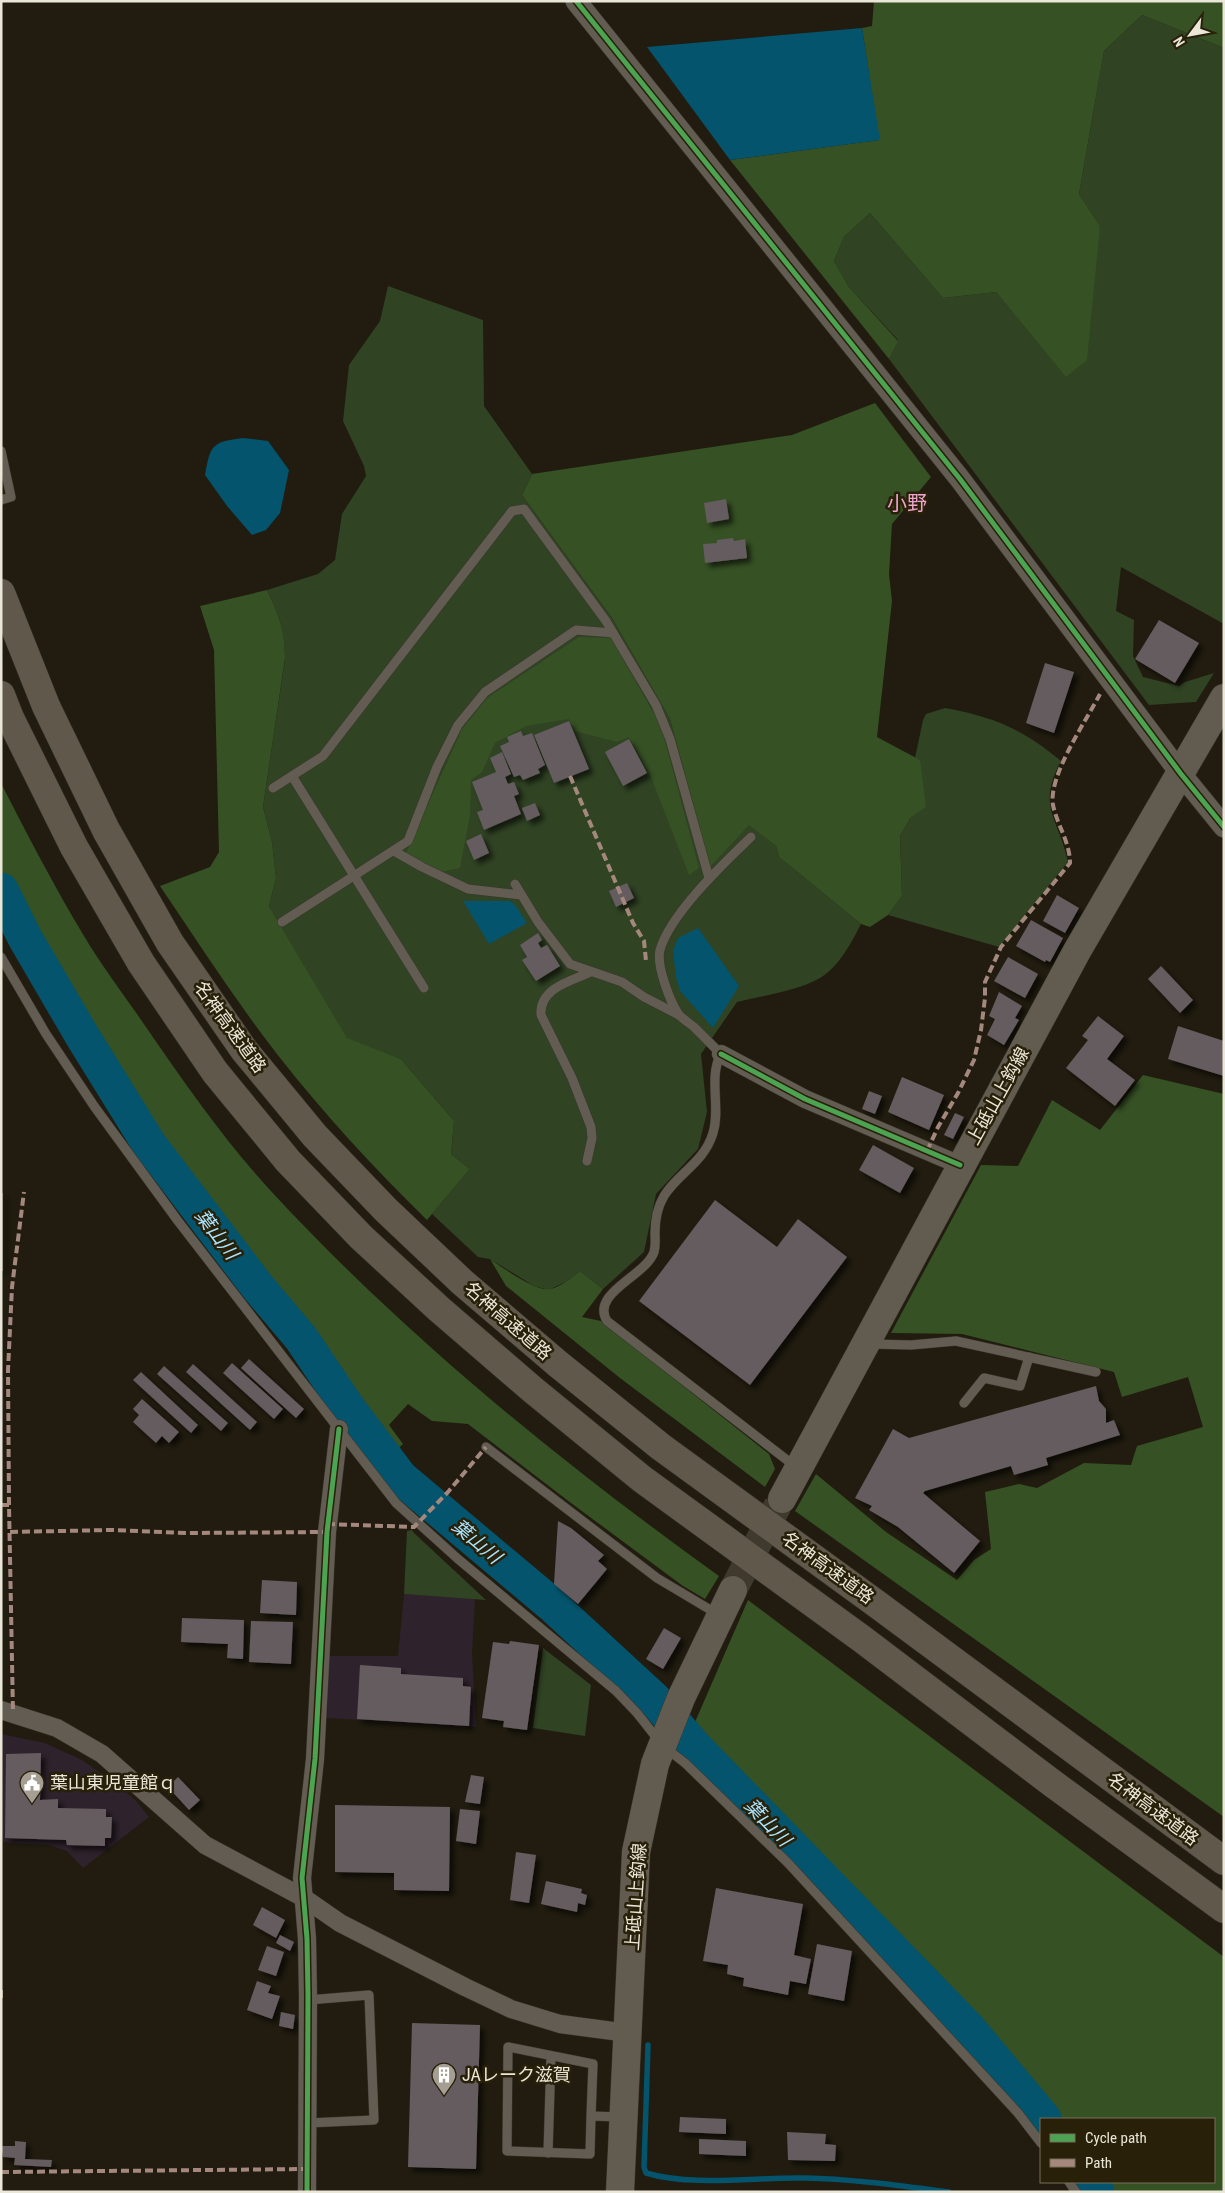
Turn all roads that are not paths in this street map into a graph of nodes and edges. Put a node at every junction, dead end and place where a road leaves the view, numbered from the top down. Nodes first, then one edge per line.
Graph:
1 (576, 1) edge
2 (1, 451) edge
3 (1, 500) edge
4 (1, 593) edge
5 (613, 633) junction
6 (1, 696) edge
7 (1224, 698) edge
8 (1181, 774) junction
9 (292, 776) junction
10 (273, 788) dead end
11 (1224, 827) edge
12 (750, 837) dead end
13 (394, 851) junction
14 (354, 876) junction
15 (710, 878) junction
16 (515, 884) dead end
17 (521, 895) junction
18 (282, 922) dead end
19 (1, 957) edge
20 (591, 972) junction
21 (424, 988) dead end
22 (680, 1015) junction
23 (721, 1054) junction
24 (587, 1161) dead end
25 (960, 1165) junction
26 (865, 1344) junction
27 (1029, 1357) junction
28 (1096, 1372) dead end
29 (964, 1403) dead end
30 (339, 1429) junction
31 (486, 1447) dead end
32 (798, 1468) junction
33 (782, 1499) tunnel mouth
34 (733, 1590) tunnel mouth
35 (874, 1602) junction
36 (720, 1615) junction
37 (1, 1710) edge
38 (665, 1740) junction
39 (1224, 1846) edge
40 (1224, 1862) edge
41 (304, 1898) junction
42 (1224, 1909) edge
43 (308, 2000) junction
44 (628, 2033) junction
45 (551, 2056) junction
46 (591, 2116) junction
47 (624, 2117) junction
48 (308, 2123) junction
49 (1040, 2142) edge
50 (548, 2152) junction
51 (307, 2192) edge
52 (620, 2192) edge

1 - 8 street
2 - 3 lane
4 - 35 highway, 名神高速道路
5 - 9 lane
5 - 13 lane
5 - 15 lane
6 - 42 highway, 名神高速道路
7 - 8 main road, 上砥山上鈎線
8 - 11 street
8 - 25 main road, 上砥山上鈎線
9 - 10 lane
9 - 14 lane
12 - 15 lane
13 - 14 lane
13 - 17 lane
14 - 18 lane
14 - 21 lane
15 - 22 lane
16 - 17 lane
17 - 20 lane
19 - 30 lane
20 - 22 lane
20 - 24 lane
22 - 23 lane
23 - 25 street
23 - 32 lane
25 - 26 main road, 上砥山上鈎線
26 - 27 lane
26 - 32 main road, 上砥山上鈎線
27 - 28 lane
27 - 29 lane
30 - 38 lane
30 - 41 street
31 - 36 lane
32 - 33 main road, 上砥山上鈎線
34 - 36 main road, 上砥山上鈎線
35 - 39 highway
35 - 40 highway, 名神高速道路
36 - 38 main road, 上砥山上鈎線
37 - 41 street
38 - 44 main road, 上砥山上鈎線
38 - 49 lane
41 - 43 street
41 - 44 street
43 - 48 street
43 - 48 lane
44 - 47 main road, 上砥山上鈎線
45 - 46 lane
45 - 50 lane
45 - 50 lane
46 - 47 lane
46 - 50 lane
47 - 52 main road, 上砥山上鈎線
48 - 51 street

